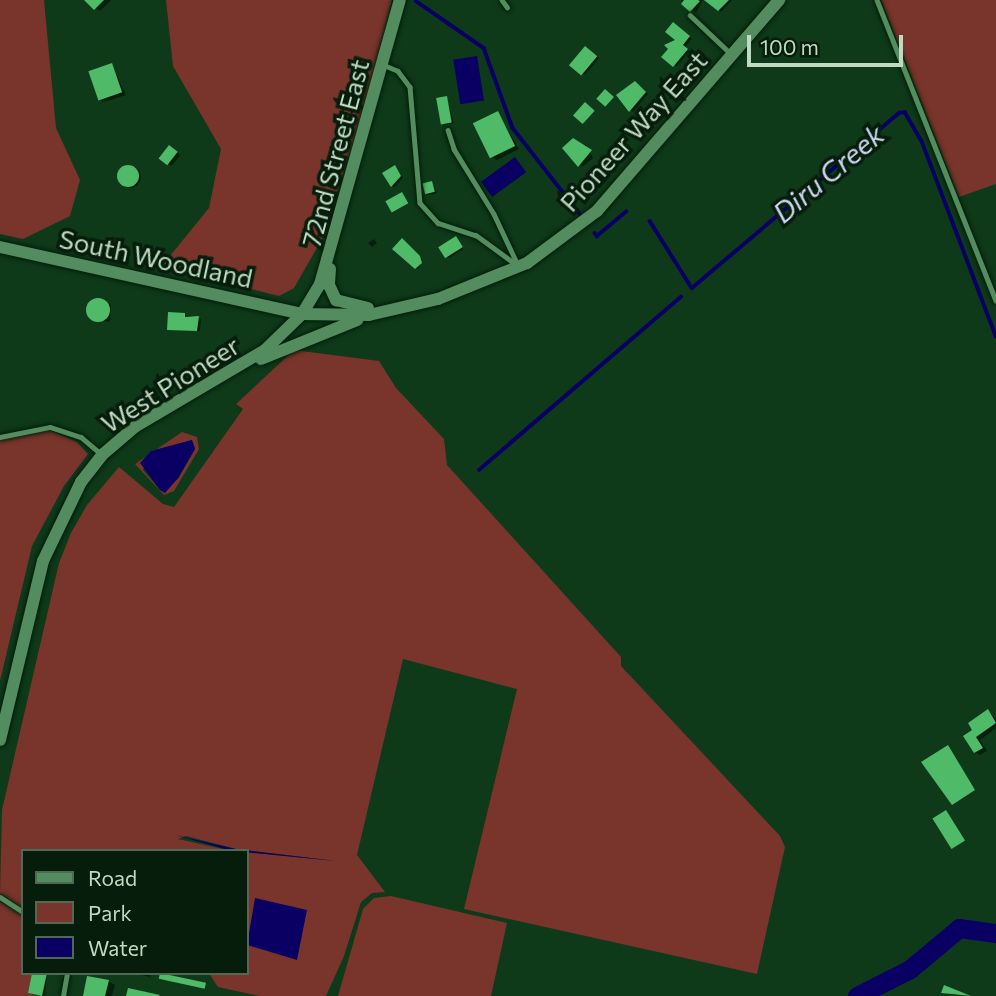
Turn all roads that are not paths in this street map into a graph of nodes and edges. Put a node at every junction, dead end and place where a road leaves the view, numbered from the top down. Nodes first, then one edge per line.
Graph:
1 (400, 0) edge
2 (502, 0) edge
3 (779, 0) edge
4 (877, 0) edge
5 (507, 7) dead end
6 (690, 15) dead end
7 (732, 56) junction
8 (383, 64) junction
9 (448, 130) dead end
10 (334, 245) junction
11 (0, 247) edge
12 (519, 267) junction
13 (996, 300) edge
14 (396, 310) junction
15 (302, 314) junction
16 (369, 315) junction
17 (241, 367) junction
18 (0, 437) edge
19 (102, 455) junction
20 (0, 740) edge
21 (0, 897) edge
22 (21, 911) edge
23 (66, 975) edge
24 (63, 996) edge

1 - 8 main road, 72nd Street East
2 - 5 lane
3 - 7 main road, Pioneer Way East
4 - 13 lane
6 - 7 lane
7 - 12 main road, Pioneer Way East
8 - 10 main road, 72nd Street East
8 - 12 lane
9 - 12 lane
10 - 14 main road
10 - 15 main road, 72nd Street East
11 - 15 main road, South Woodland
12 - 14 main road, Pioneer Way East
14 - 16 main road, Pioneer Way East
15 - 16 main road, Pioneer Way East
15 - 17 main road, West Pioneer
16 - 17 main road
17 - 19 main road, West Pioneer
18 - 19 lane
19 - 20 main road, West Pioneer
21 - 22 lane
23 - 24 lane

